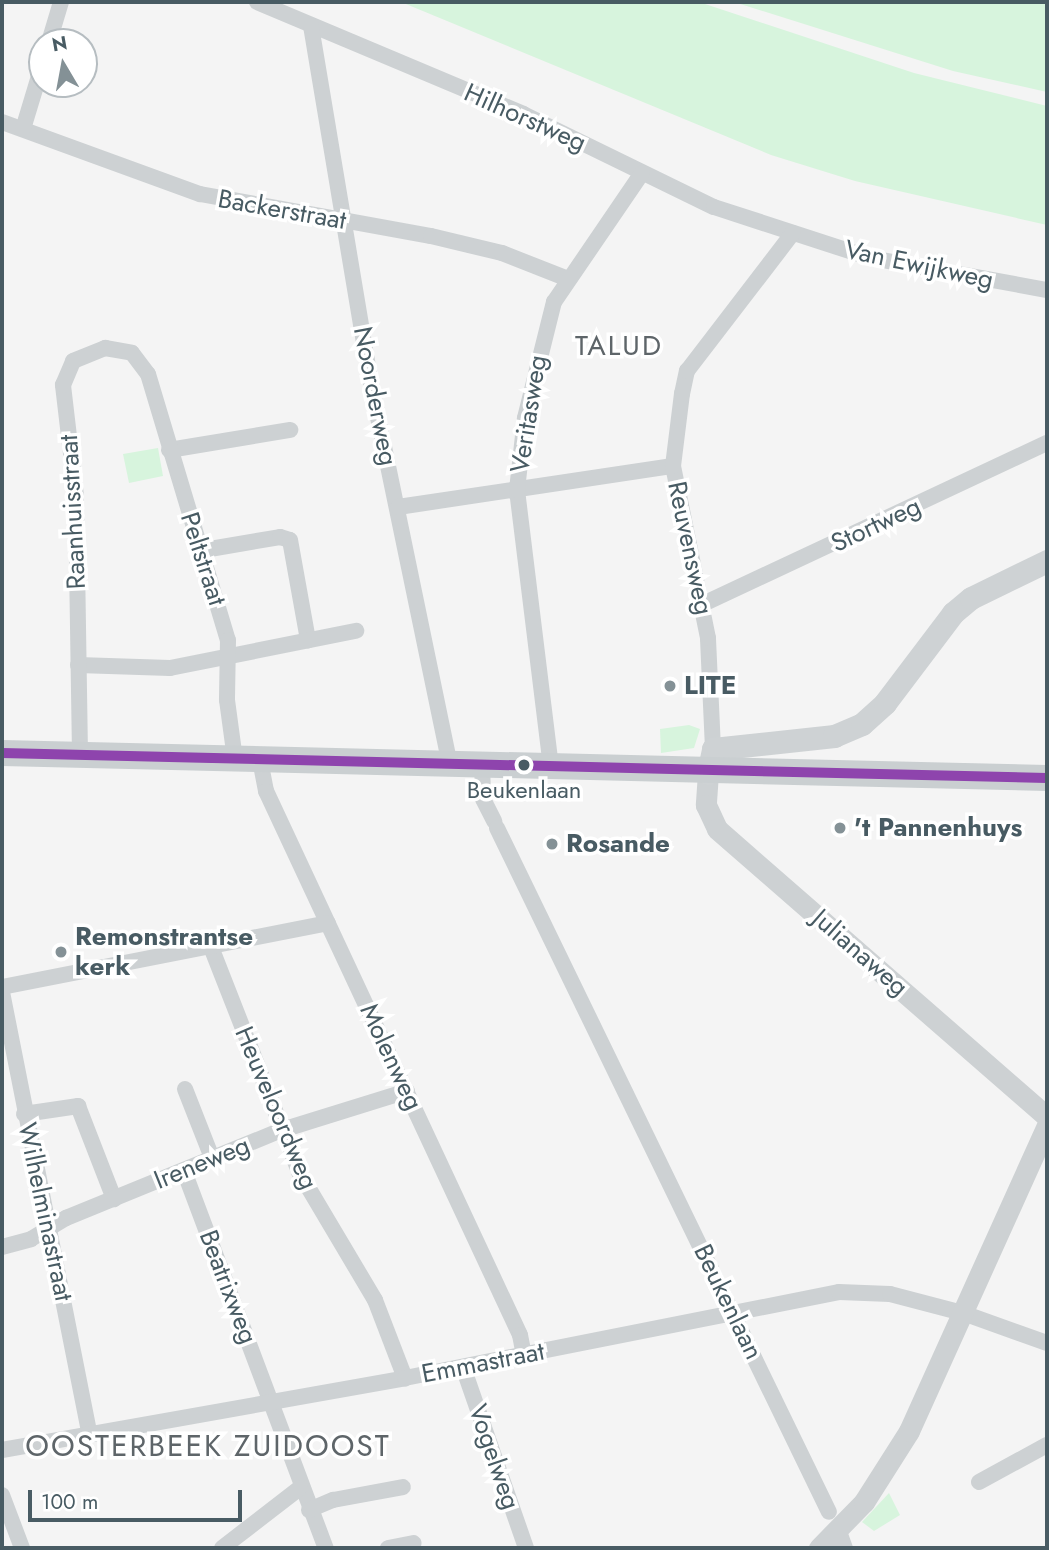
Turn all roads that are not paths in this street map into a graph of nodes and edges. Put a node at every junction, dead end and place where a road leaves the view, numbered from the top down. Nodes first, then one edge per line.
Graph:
1 (61, 2) edge
2 (257, 2) edge
3 (311, 26) junction
4 (53, 28) edge
5 (32, 98) edge
6 (2, 122) edge
7 (23, 129) junction
8 (642, 173) junction
9 (343, 222) junction
10 (793, 233) junction
11 (568, 279) junction
12 (1047, 290) edge
13 (73, 361) joint
14 (290, 430) dead end
15 (1047, 443) edge
16 (169, 450) junction
17 (673, 466) junction
18 (517, 490) junction
19 (398, 507) junction
20 (198, 551) junction
21 (1047, 561) edge
22 (703, 604) junction
23 (356, 631) dead end
24 (308, 640) junction
25 (229, 653) junction
26 (78, 665) junction
27 (2, 753) edge
28 (80, 754) junction
29 (248, 759) junction
30 (710, 761) junction
31 (450, 764) junction
32 (482, 765) junction
33 (551, 767) junction
34 (1047, 778) edge
35 (328, 923) junction
36 (211, 947) junction
37 (2, 990) edge
38 (185, 1089) dead end
39 (407, 1091) junction
40 (24, 1114) junction
41 (1047, 1117) edge
42 (1047, 1125) edge
43 (282, 1130) junction
44 (212, 1158) junction
45 (184, 1171) junction
46 (114, 1199) junction
47 (49, 1228) junction
48 (2, 1247) edge
49 (734, 1313) junction
50 (963, 1313) junction
51 (1047, 1343) edge
52 (524, 1355) junction
53 (463, 1367) junction
54 (405, 1378) junction
55 (272, 1403) junction
56 (89, 1432) junction
57 (1047, 1445) edge
58 (2, 1450) edge
59 (979, 1482) dead end
60 (403, 1487) dead end
61 (300, 1488) junction
62 (2, 1495) edge
63 (309, 1510) junction
64 (838, 1530) edge
65 (414, 1543) dead end
66 (22, 1548) edge
67 (222, 1548) edge
68 (326, 1548) edge
69 (388, 1548) edge
70 (526, 1548) edge
71 (819, 1548) edge

1 - 4 street
2 - 3 street, Hilhorstweg
3 - 8 street, Hilhorstweg
3 - 9 street, Noorderweg
5 - 7 street
6 - 7 street, Backerstraat
7 - 9 street, Backerstraat
8 - 10 street, Hilhorstweg
8 - 11 street, Veritasweg
9 - 11 street, Backerstraat
9 - 19 street, Noorderweg
10 - 12 street, Van Ewijkweg
10 - 17 street, Reuvensweg
11 - 18 street, Veritasweg
13 - 16 street, Peltstraat
13 - 26 street, Raanhuisstraat
14 - 16 street
15 - 22 street, Stortweg
16 - 20 street, Peltstraat
17 - 18 street
17 - 22 street, Reuvensweg
18 - 19 street
18 - 33 street, Veritasweg
19 - 31 street, Noorderweg
20 - 24 street
20 - 25 street, Peltstraat
21 - 30 main road
22 - 30 street, Reuvensweg
23 - 24 street
24 - 25 street
25 - 26 street
25 - 29 street, Peltstraat
26 - 28 street, Raanhuisstraat
27 - 28 main road
28 - 29 main road
29 - 31 main road
29 - 35 street, Molenweg
30 - 33 main road
30 - 34 main road
30 - 41 street, Julianaweg
31 - 32 main road
32 - 33 main road
32 - 49 street, Beukenlaan
35 - 36 street
35 - 39 street, Molenweg
36 - 37 street
36 - 43 street, Heuveloordweg
37 - 40 street, Wilhelminastraat
38 - 44 street
39 - 43 street, Ireneweg
39 - 52 street, Molenweg
40 - 46 street
40 - 47 street, Wilhelminastraat
42 - 50 street
43 - 44 street, Ireneweg
43 - 54 street, Heuveloordweg
44 - 45 street, Ireneweg
45 - 46 street, Ireneweg
45 - 55 street, Beatrixweg
46 - 47 street, Ireneweg
47 - 48 street, Ireneweg
47 - 56 street, Wilhelminastraat
49 - 50 street, Emmastraat
49 - 52 street, Emmastraat
49 - 64 street, Beukenlaan
50 - 51 street, Emmastraat
50 - 64 street
52 - 53 street, Emmastraat
53 - 54 street, Emmastraat
53 - 70 street, Vogelweg
54 - 55 street, Emmastraat
55 - 56 street, Emmastraat
55 - 61 street, Beatrixweg
56 - 58 street, Emmastraat
57 - 59 street
60 - 63 street
61 - 63 street, Beatrixweg
61 - 67 street
62 - 66 street
63 - 68 street, Beatrixweg
64 - 71 street
65 - 69 street

